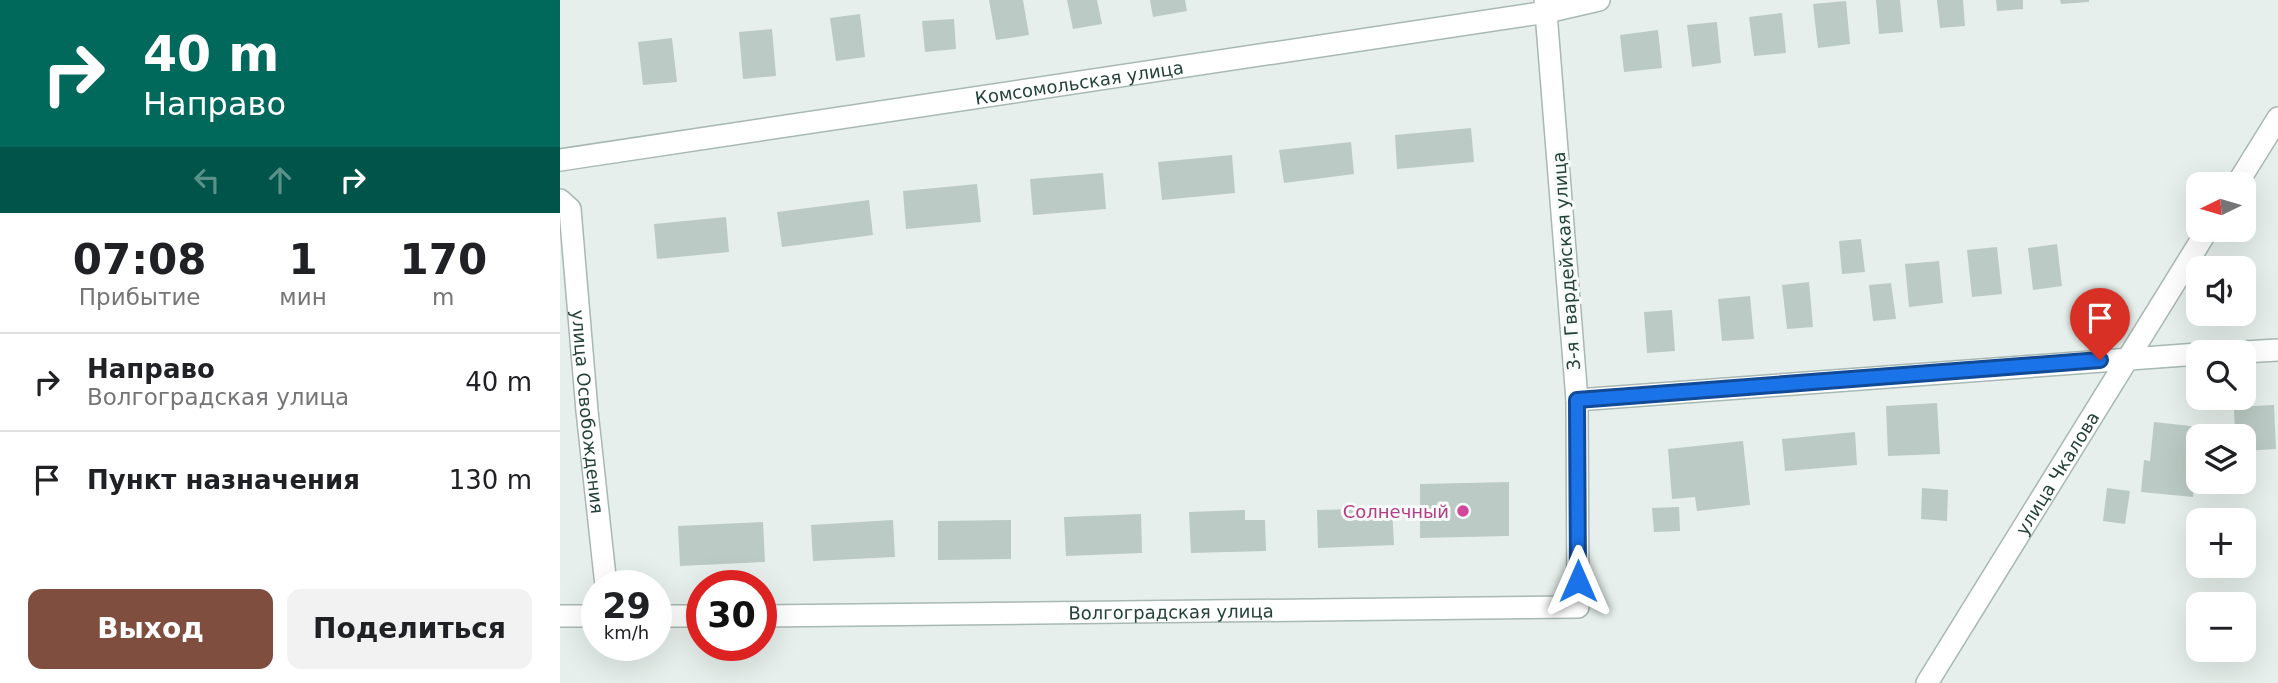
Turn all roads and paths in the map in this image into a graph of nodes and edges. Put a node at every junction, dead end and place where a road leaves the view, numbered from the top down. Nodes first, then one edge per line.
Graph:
1 (1599, 0) edge
2 (1546, 6) edge
3 (2278, 118) edge
4 (560, 160) edge
5 (2244, 172) edge
6 (560, 200) edge
7 (2200, 242) edge
8 (2278, 350) edge
9 (2256, 351) edge
10 (2186, 355) edge
11 (2127, 358) junction
12 (1577, 400) junction
13 (604, 570) edge
14 (1578, 607) joint
15 (560, 616) edge
16 (581, 616) edge
17 (777, 616) edge
18 (1927, 683) edge

1 - 2 street, Комсомольская улица
2 - 4 street, Комсомольская улица
2 - 12 street, 3-я Гвардейская улица
3 - 5 street
6 - 13 street, улица Освобождения
7 - 11 street, улица Чкалова
8 - 9 street
10 - 11 street
11 - 12 street
11 - 18 street, улица Чкалова
12 - 14 street, 3-я Гвардейская улица
14 - 17 street, Волгоградская улица
15 - 16 street

